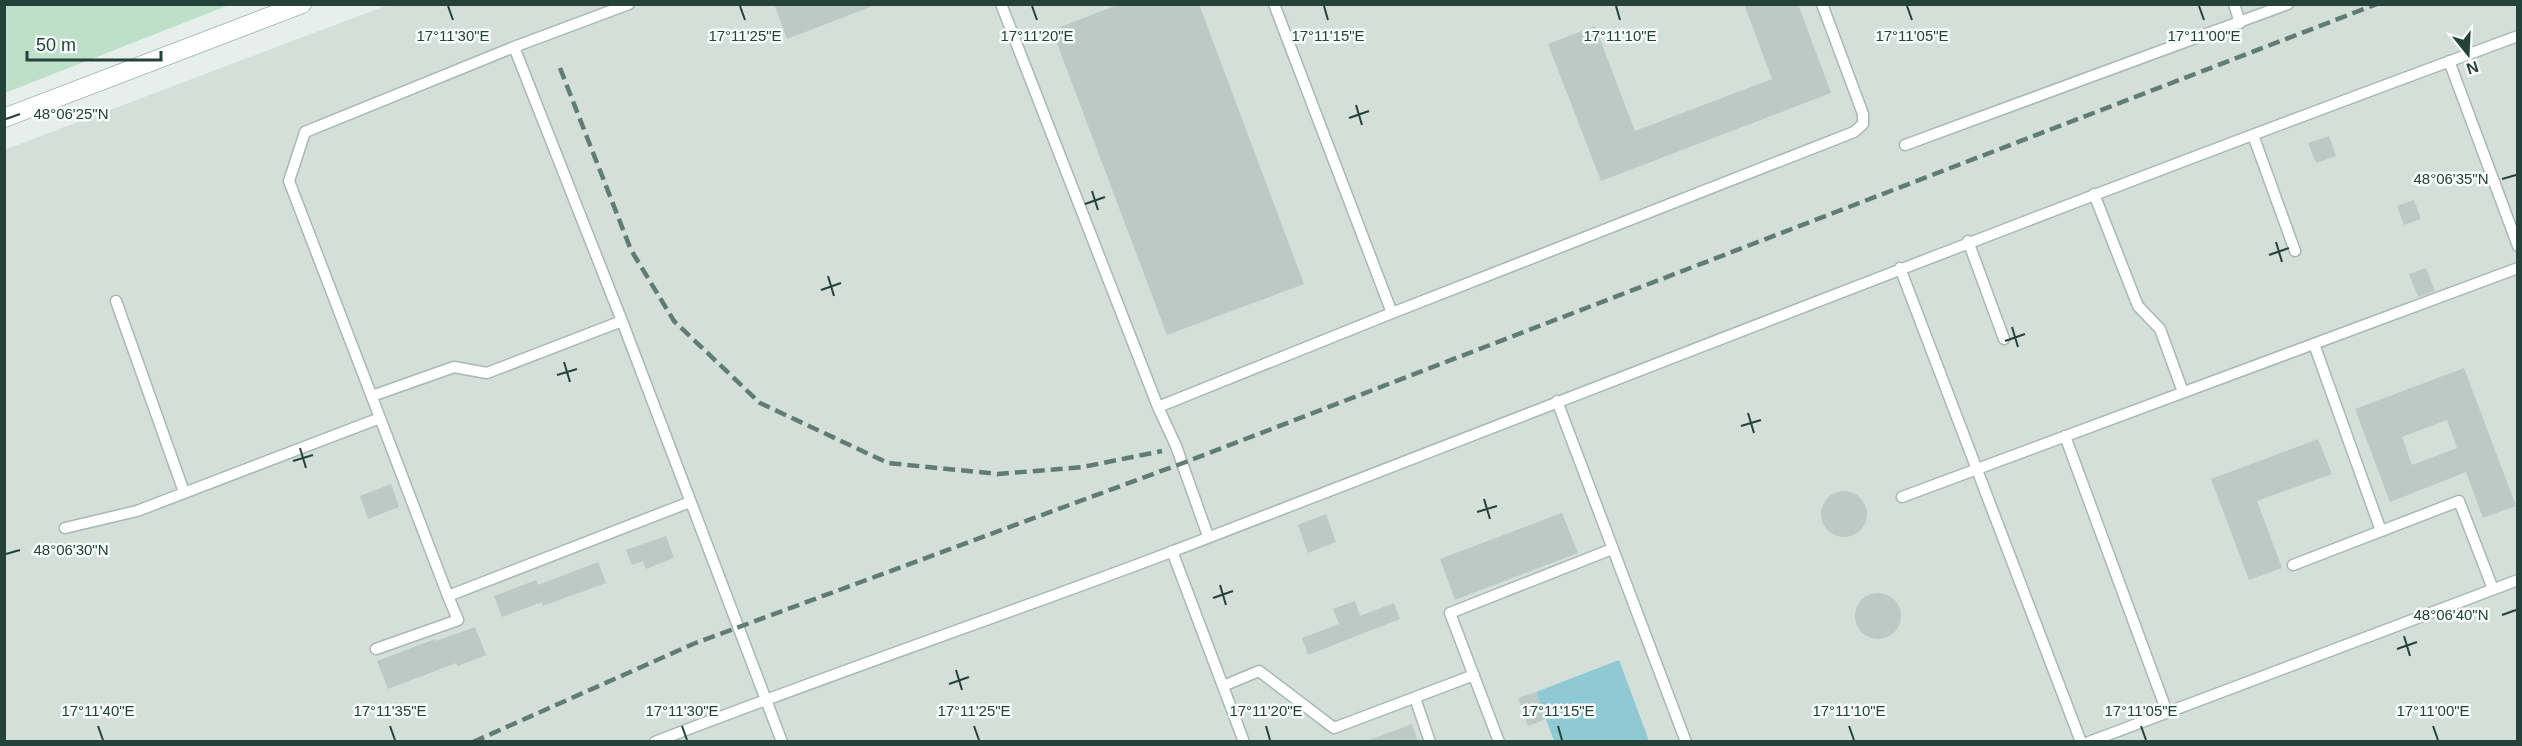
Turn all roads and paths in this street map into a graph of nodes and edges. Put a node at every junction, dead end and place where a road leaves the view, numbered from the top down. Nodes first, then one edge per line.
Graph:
1 (302, 4) edge
2 (629, 4) edge
3 (1001, 4) edge
4 (1274, 4) edge
5 (1822, 4) edge
6 (2234, 4) edge
7 (2288, 4) edge
8 (2240, 23) junction
9 (2517, 36) edge
10 (514, 47) junction
11 (2449, 61) junction
12 (4, 118) edge
13 (2253, 135) junction
14 (1905, 145) dead end
15 (2094, 194) junction
16 (1968, 242) junction
17 (2517, 246) edge
18 (2295, 251) dead end
19 (1900, 268) junction
20 (2517, 268) edge
21 (116, 301) dead end
22 (1392, 313) junction
23 (622, 321) junction
24 (2004, 339) dead end
25 (2314, 344) junction
26 (2183, 392) junction
27 (372, 396) junction
28 (1557, 400) junction
29 (1158, 407) junction
30 (380, 418) junction
31 (2065, 436) junction
32 (1977, 469) junction
33 (184, 492) junction
34 (1902, 497) dead end
35 (690, 502) junction
36 (65, 528) dead end
37 (2381, 531) junction
38 (1208, 536) junction
39 (1612, 549) junction
40 (1172, 551) junction
41 (2293, 566) dead end
42 (2517, 580) edge
43 (2493, 589) junction
44 (448, 596) junction
45 (376, 649) dead end
46 (1474, 675) junction
47 (1223, 686) junction
48 (766, 698) junction
49 (1415, 698) junction
50 (2167, 712) junction
51 (655, 741) edge
52 (782, 741) edge
53 (1244, 741) edge
54 (1430, 741) edge
55 (1499, 741) edge
56 (1686, 741) edge
57 (2081, 741) edge
58 (2089, 741) edge

1 - 12 street
2 - 10 lane
3 - 29 lane
4 - 22 lane
5 - 22 lane
6 - 8 lane
7 - 8 lane
8 - 14 lane
9 - 11 lane
10 - 23 lane
10 - 27 lane
11 - 13 lane
11 - 17 lane
13 - 15 lane
13 - 18 lane
15 - 16 lane
15 - 26 lane
16 - 19 lane
16 - 24 lane
19 - 28 lane
19 - 32 lane
20 - 25 lane
21 - 33 lane
22 - 29 lane
23 - 27 lane
23 - 35 lane
25 - 26 lane
25 - 37 lane
26 - 31 lane
27 - 30 lane
28 - 38 lane
28 - 39 lane
29 - 38 lane
30 - 33 lane
30 - 44 lane
31 - 32 lane
31 - 50 lane
32 - 34 lane
32 - 57 lane
33 - 36 lane
35 - 44 lane
35 - 48 lane
37 - 41 lane
37 - 43 lane
38 - 40 lane
39 - 46 lane
39 - 56 lane
40 - 47 lane
40 - 48 lane
42 - 43 lane
43 - 50 lane
44 - 45 lane
46 - 49 lane
46 - 55 lane
47 - 49 lane
47 - 53 lane
48 - 51 lane
48 - 52 lane
49 - 54 lane
50 - 58 lane

